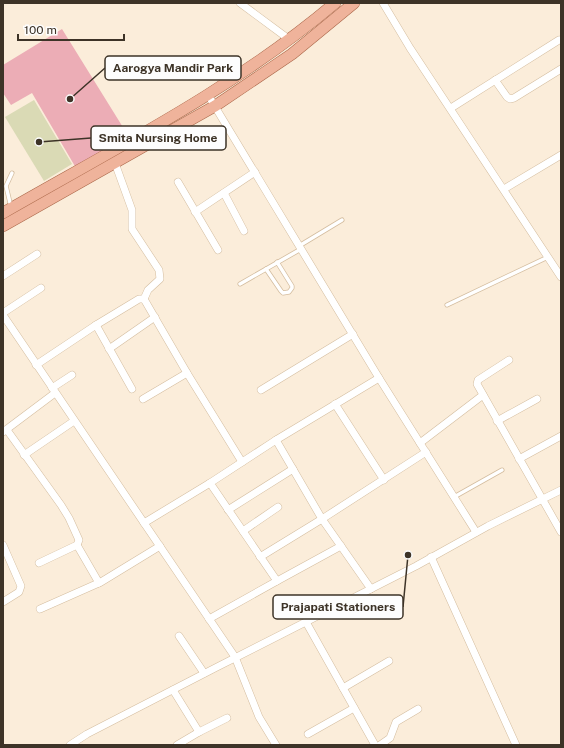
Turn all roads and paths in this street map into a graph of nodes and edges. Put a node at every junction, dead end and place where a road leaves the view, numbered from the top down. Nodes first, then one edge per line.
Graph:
1 (240, 3) edge
2 (335, 3) edge
3 (354, 3) edge
4 (383, 3) edge
5 (290, 40) junction
6 (559, 40) dead end
7 (561, 69) edge
8 (495, 80) junction
9 (208, 95) junction
10 (215, 106) junction
11 (450, 108) junction
12 (561, 155) edge
13 (91, 162) junction
14 (115, 163) junction
15 (255, 172) junction
16 (12, 173) dead end
17 (97, 173) junction
18 (178, 182) dead end
19 (504, 189) junction
20 (224, 193) junction
21 (7, 211) edge
22 (196, 212) junction
23 (342, 220) dead end
24 (3, 226) edge
25 (244, 231) dead end
26 (300, 247) junction
27 (218, 250) dead end
28 (37, 254) dead end
29 (548, 257) junction
30 (277, 262) junction
31 (266, 269) junction
32 (560, 274) edge
33 (3, 276) edge
34 (240, 284) dead end
35 (41, 288) dead end
36 (144, 299) junction
37 (447, 305) dead end
38 (3, 314) edge
39 (155, 317) junction
40 (96, 325) junction
41 (353, 334) junction
42 (109, 349) junction
43 (509, 360) dead end
44 (36, 365) junction
45 (187, 372) junction
46 (72, 375) dead end
47 (379, 378) junction
48 (132, 389) dead end
49 (54, 390) junction
50 (261, 390) dead end
51 (482, 395) junction
52 (143, 399) dead end
53 (537, 399) dead end
54 (335, 404) junction
55 (74, 421) junction
56 (497, 421) junction
57 (5, 431) edge
58 (561, 436) edge
59 (276, 440) junction
60 (420, 443) junction
61 (426, 452) junction
62 (24, 455) junction
63 (519, 458) junction
64 (242, 462) junction
65 (294, 469) junction
66 (502, 470) dead end
67 (384, 480) junction
68 (210, 483) junction
69 (561, 490) edge
70 (454, 498) junction
71 (542, 499) junction
72 (278, 507) dead end
73 (228, 510) junction
74 (322, 519) junction
75 (144, 523) junction
76 (243, 531) junction
77 (476, 532) junction
78 (561, 532) edge
79 (3, 545) edge
80 (77, 545) junction
81 (160, 546) junction
82 (341, 546) junction
83 (260, 557) junction
84 (431, 557) junction
85 (39, 563) dead end
86 (277, 581) junction
87 (99, 583) junction
88 (371, 589) junction
89 (3, 602) edge
90 (40, 609) dead end
91 (209, 619) junction
92 (306, 622) junction
93 (179, 636) dead end
94 (236, 657) junction
95 (389, 661) dead end
96 (204, 673) junction
97 (343, 688) junction
98 (173, 690) junction
99 (354, 708) junction
100 (418, 709) dead end
101 (227, 718) dead end
102 (199, 732) junction
103 (308, 734) dead end
104 (70, 745) edge
105 (177, 745) edge
106 (276, 745) edge
107 (375, 745) edge
108 (380, 745) edge
109 (516, 745) edge

1 - 5 street
2 - 5 main road
3 - 10 main road
4 - 11 street
5 - 9 main road
6 - 8 street
7 - 8 street
8 - 11 street
9 - 10 street
9 - 13 main road
10 - 14 main road
10 - 15 street
11 - 19 street
12 - 19 street
13 - 17 main road
13 - 21 main road
14 - 17 main road
14 - 36 street
15 - 20 street
15 - 26 street
16 - 21 lane
17 - 24 main road
18 - 22 street
19 - 29 street
20 - 22 street
20 - 25 street
22 - 27 street
23 - 26 lane
26 - 30 lane
26 - 41 street
28 - 33 street
29 - 32 street
29 - 37 lane
30 - 31 lane
30 - 31 lane
31 - 34 lane
35 - 38 street
36 - 39 street
36 - 40 street
38 - 44 street
39 - 42 street
39 - 45 street
40 - 42 street
40 - 44 street
41 - 47 street
41 - 50 street
42 - 48 street
43 - 51 street
44 - 49 street
45 - 52 street
45 - 64 street
46 - 49 street
47 - 54 street
47 - 60 street
49 - 55 street
49 - 57 street
51 - 56 street
51 - 60 street
53 - 56 street
54 - 59 street
54 - 67 street
55 - 62 street
55 - 75 street
56 - 63 street
57 - 62 street
58 - 63 street
59 - 64 street
59 - 65 street
60 - 61 street
61 - 67 street
61 - 70 street
62 - 80 street
63 - 71 street
64 - 68 street
65 - 73 street
65 - 74 street
66 - 70 lane
67 - 74 street
68 - 73 street
68 - 75 street
69 - 71 street
70 - 77 street
71 - 77 street
71 - 78 street
72 - 76 street
73 - 76 street
74 - 82 street
74 - 83 street
75 - 81 street
76 - 83 street
77 - 84 street
79 - 89 street
80 - 85 street
80 - 87 street
81 - 87 street
81 - 91 street
82 - 86 street
82 - 88 street
83 - 86 street
84 - 88 street
84 - 109 street
86 - 91 street
87 - 90 street
88 - 92 street
91 - 94 street
92 - 94 street
92 - 97 street
93 - 96 street
94 - 96 street
94 - 106 street
95 - 97 street
96 - 98 street
97 - 99 street
98 - 102 street
98 - 104 street
99 - 103 street
99 - 107 street
100 - 108 street
101 - 102 street
102 - 105 street

